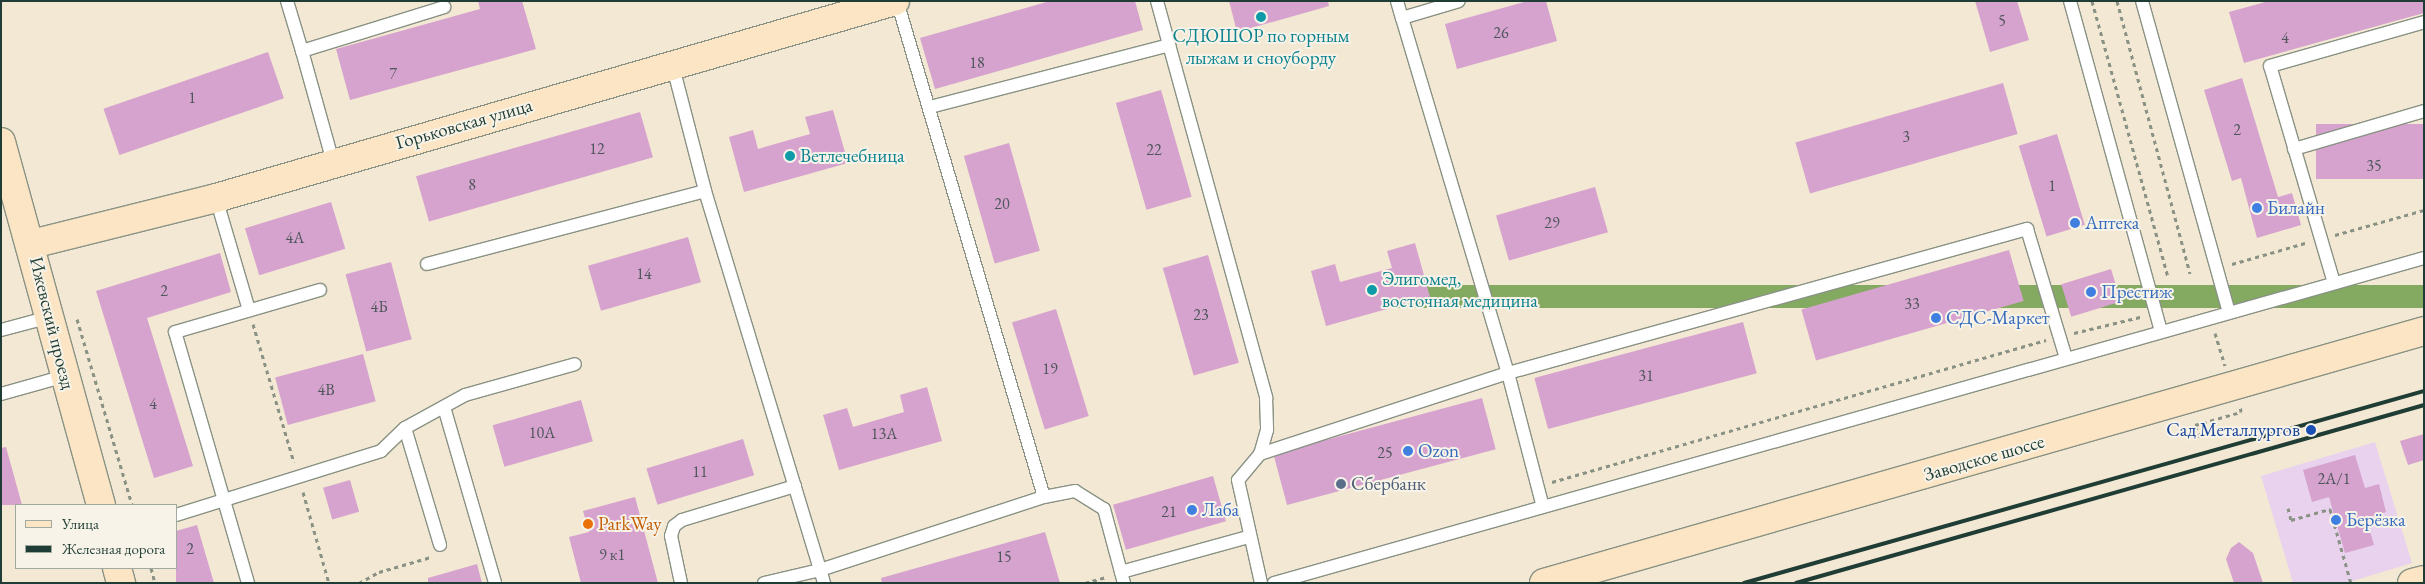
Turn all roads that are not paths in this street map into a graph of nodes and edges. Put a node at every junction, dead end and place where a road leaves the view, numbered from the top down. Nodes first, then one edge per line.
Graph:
1 (287, 1) edge
2 (896, 1) edge
3 (1158, 1) edge
4 (1397, 1) edge
5 (1459, 1) edge
6 (2070, 1) edge
7 (2142, 1) edge
8 (444, 7) dead end
9 (1402, 18) junction
10 (2424, 22) edge
11 (1169, 45) junction
12 (302, 51) junction
13 (672, 63) junction
14 (930, 107) junction
15 (2424, 111) edge
16 (1, 142) edge
17 (2294, 149) junction
18 (333, 162) junction
19 (705, 191) junction
20 (216, 198) junction
21 (32, 244) junction
22 (2424, 258) edge
23 (427, 264) dead end
24 (2334, 283) junction
25 (320, 290) dead end
26 (249, 310) junction
27 (2229, 312) junction
28 (63, 316) junction
29 (1, 330) edge
30 (2424, 331) edge
31 (2161, 332) junction
32 (2066, 358) junction
33 (575, 364) dead end
34 (1508, 373) junction
35 (66, 376) junction
36 (1, 394) edge
37 (444, 407) junction
38 (405, 428) junction
39 (1260, 454) junction
40 (795, 486) junction
41 (1044, 497) junction
42 (224, 501) junction
43 (101, 504) edge
44 (1543, 507) junction
45 (178, 513) edge
46 (1248, 537) junction
47 (440, 545) road end
48 (117, 569) edge
49 (820, 570) junction
50 (1123, 578) edge
51 (2424, 580) edge
52 (121, 583) edge
53 (248, 583) edge
54 (495, 583) edge
55 (681, 583) edge
56 (764, 583) edge
57 (824, 583) edge
58 (1261, 583) edge
59 (1274, 583) edge
60 (1544, 583) edge
61 (2412, 583) edge

1 - 12 lane
2 - 13 street, Горьковская улица
2 - 14 lane
3 - 11 lane
4 - 9 lane
5 - 9 lane
6 - 31 lane
7 - 27 lane
8 - 12 lane
9 - 34 lane
10 - 17 lane
11 - 14 lane
11 - 39 lane
12 - 18 lane
13 - 18 street, Горьковская улица
13 - 19 lane
14 - 41 lane
15 - 17 lane
16 - 21 street, Ижевский проезд
17 - 24 lane
18 - 20 street, Горьковская улица
19 - 23 lane
19 - 40 lane
20 - 21 street, Горьковская улица
20 - 26 lane
21 - 28 street, Ижевский проезд
22 - 24 lane
24 - 27 lane
25 - 26 lane
26 - 42 lane
27 - 31 lane
28 - 29 lane
28 - 35 street, Ижевский проезд
30 - 60 street, Заводское шоссе
31 - 32 lane
32 - 34 lane
32 - 44 lane
33 - 37 lane
34 - 39 lane
34 - 44 lane
35 - 36 lane
35 - 43 street, Ижевский проезд
37 - 38 lane
37 - 54 lane
38 - 42 lane
38 - 47 lane
39 - 46 lane
40 - 49 lane
40 - 55 lane
41 - 49 lane
41 - 50 lane
42 - 45 lane
42 - 53 lane
44 - 59 lane
46 - 50 lane
46 - 58 lane
48 - 52 street
49 - 56 lane
49 - 57 lane
51 - 61 street

